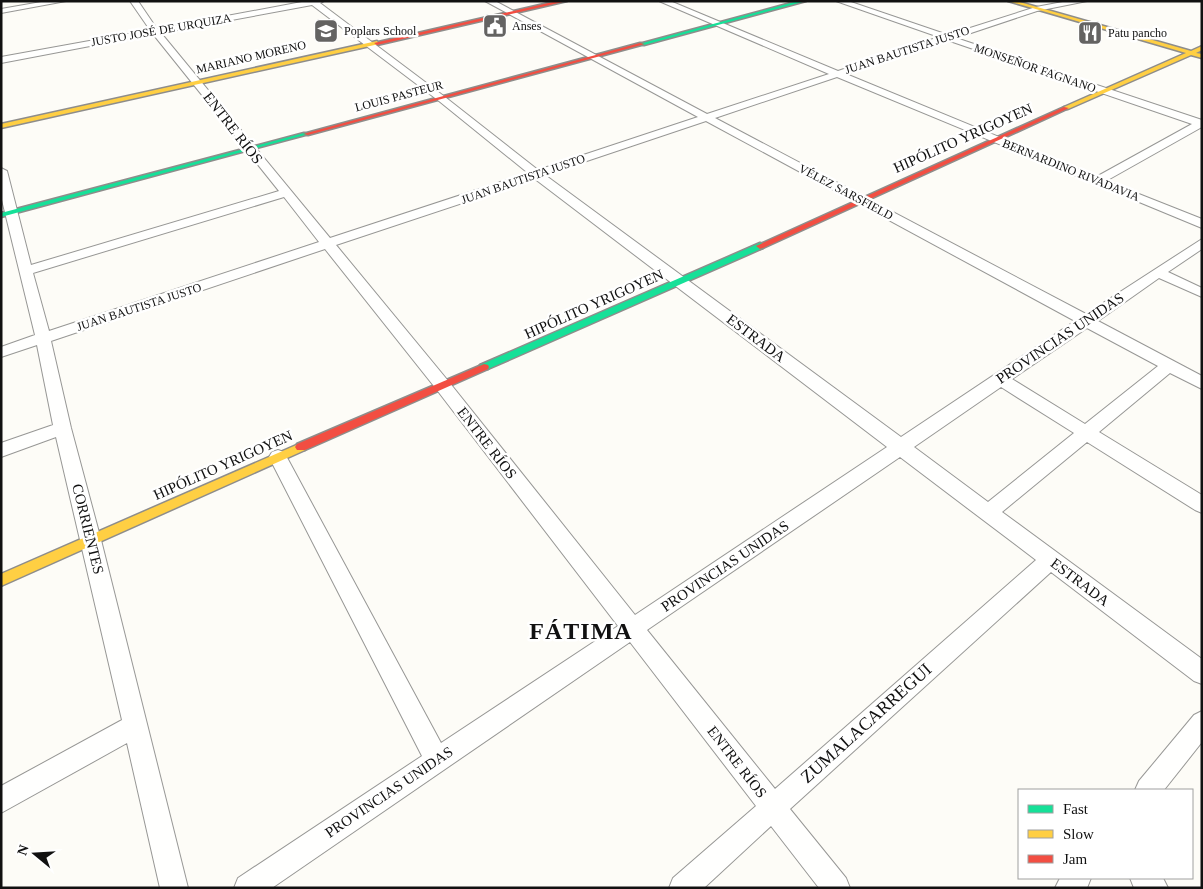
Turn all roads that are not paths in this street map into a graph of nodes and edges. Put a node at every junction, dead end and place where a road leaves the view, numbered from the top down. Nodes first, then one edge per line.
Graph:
1 (62, 1) edge
2 (134, 1) edge
3 (490, 1) edge
4 (565, 1) edge
5 (663, 1) edge
6 (804, 1) edge
7 (840, 1) edge
8 (1010, 1) edge
9 (315, 2) edge
10 (1086, 2) edge
11 (1036, 5) edge
12 (1, 11) edge
13 (1064, 12) junction
14 (512, 13) junction
15 (718, 24) junction
16 (155, 31) junction
17 (946, 38) junction
18 (370, 44) junction
19 (1199, 52) edge
20 (595, 57) junction
21 (1, 60) edge
22 (836, 74) junction
23 (198, 83) junction
24 (1105, 92) junction
25 (442, 99) junction
26 (707, 117) junction
27 (1201, 124) edge
28 (1, 126) edge
29 (994, 139) junction
30 (250, 149) junction
31 (1, 171) edge
32 (536, 174) junction
33 (1097, 180) junction
34 (286, 194) junction
35 (861, 200) junction
36 (6, 214) edge
37 (1202, 224) edge
38 (1202, 243) edge
39 (328, 244) junction
40 (25, 271) junction
41 (1159, 273) junction
42 (682, 282) junction
43 (1202, 293) edge
44 (1086, 320) junction
45 (43, 338) junction
46 (1, 352) edge
47 (1169, 365) junction
48 (1000, 379) junction
49 (1202, 383) edge
50 (442, 386) junction
51 (62, 428) junction
52 (1087, 434) junction
53 (900, 447) junction
54 (1, 450) edge
55 (278, 457) junction
56 (1202, 505) edge
57 (988, 513) junction
58 (91, 540) junction
59 (1050, 560) junction
60 (1, 580) edge
61 (633, 628) junction
62 (1202, 673) edge
63 (1202, 723) edge
64 (136, 725) junction
65 (437, 760) junction
66 (1149, 789) edge
67 (1, 800) edge
68 (772, 807) junction
69 (1145, 879) edge
70 (174, 888) edge
71 (248, 888) edge
72 (683, 888) edge
73 (836, 888) edge
74 (1154, 888) edge

1 - 12 street
2 - 16 street, ENTRE RÍOS
3 - 14 street, VÉLEZ SARSFIELD
4 - 14 street, MARIANO MORENO
5 - 15 street, BERNARDINO RIVADAVIA
6 - 15 street, LOUIS PASTEUR
7 - 17 street, MONSEÑOR FAGNANO
8 - 11 street
9 - 16 street, JUSTO JOSÉ DE URQUIZA
9 - 18 street, ESTRADA
10 - 11 street, JUAN BAUTISTA JUSTO
10 - 13 street
11 - 13 street
11 - 17 street, JUAN BAUTISTA JUSTO
11 - 19 street
13 - 19 street
14 - 18 street, MARIANO MORENO
14 - 20 street, VÉLEZ SARSFIELD
15 - 20 street, LOUIS PASTEUR
15 - 22 street, BERNARDINO RIVADAVIA
16 - 21 street, JUSTO JOSÉ DE URQUIZA
16 - 23 street, ENTRE RÍOS
17 - 22 street, JUAN BAUTISTA JUSTO
17 - 24 street, MONSEÑOR FAGNANO
18 - 23 street, MARIANO MORENO
18 - 25 street, ESTRADA
19 - 24 street, HIPÓLITO YRIGOYEN
20 - 25 street, LOUIS PASTEUR
20 - 26 street, VÉLEZ SARSFIELD
22 - 26 street, JUAN BAUTISTA JUSTO
22 - 29 street, BERNARDINO RIVADAVIA
23 - 28 street, MARIANO MORENO
23 - 30 street, ENTRE RÍOS
24 - 27 street, MONSEÑOR FAGNANO
24 - 29 street, HIPÓLITO YRIGOYEN
25 - 30 street, LOUIS PASTEUR
25 - 32 street, ESTRADA
26 - 32 street, JUAN BAUTISTA JUSTO
26 - 35 street, VÉLEZ SARSFIELD
27 - 33 street
29 - 33 street, BERNARDINO RIVADAVIA
29 - 35 street, HIPÓLITO YRIGOYEN
30 - 34 street, ENTRE RÍOS
30 - 36 street, LOUIS PASTEUR
31 - 36 street, CORRIENTES
32 - 39 street, JUAN BAUTISTA JUSTO
32 - 42 street, ESTRADA
33 - 37 street, BERNARDINO RIVADAVIA
34 - 39 street, ENTRE RÍOS
34 - 40 street
35 - 42 street, HIPÓLITO YRIGOYEN
35 - 44 street, VÉLEZ SARSFIELD
36 - 40 street, CORRIENTES
38 - 41 street, PROVINCIAS UNIDAS
39 - 45 street, JUAN BAUTISTA JUSTO
39 - 50 street, ENTRE RÍOS
40 - 45 street, CORRIENTES
41 - 43 street
41 - 44 street, PROVINCIAS UNIDAS
42 - 50 street, HIPÓLITO YRIGOYEN
42 - 53 street, ESTRADA
44 - 47 street, VÉLEZ SARSFIELD
44 - 48 street, PROVINCIAS UNIDAS
45 - 46 street, JUAN BAUTISTA JUSTO
45 - 51 street, CORRIENTES
47 - 49 street, VÉLEZ SARSFIELD
47 - 52 street
48 - 52 street
48 - 53 street, PROVINCIAS UNIDAS
50 - 55 street, HIPÓLITO YRIGOYEN
50 - 61 street, ENTRE RÍOS
51 - 54 street
51 - 58 street, CORRIENTES
52 - 56 street
52 - 57 street
53 - 57 street, ESTRADA
53 - 61 street, PROVINCIAS UNIDAS
55 - 58 street, HIPÓLITO YRIGOYEN
55 - 65 street
57 - 59 street, ESTRADA
58 - 60 street, HIPÓLITO YRIGOYEN
58 - 64 street, CORRIENTES
59 - 62 street, ESTRADA
59 - 68 street, ZUMALACARREGUI
61 - 65 street, PROVINCIAS UNIDAS
61 - 68 street, ENTRE RÍOS
63 - 66 street
64 - 67 street
64 - 70 street, CORRIENTES
65 - 71 street, PROVINCIAS UNIDAS
68 - 72 street, ZUMALACARREGUI
68 - 73 street, ENTRE RÍOS
69 - 74 street

